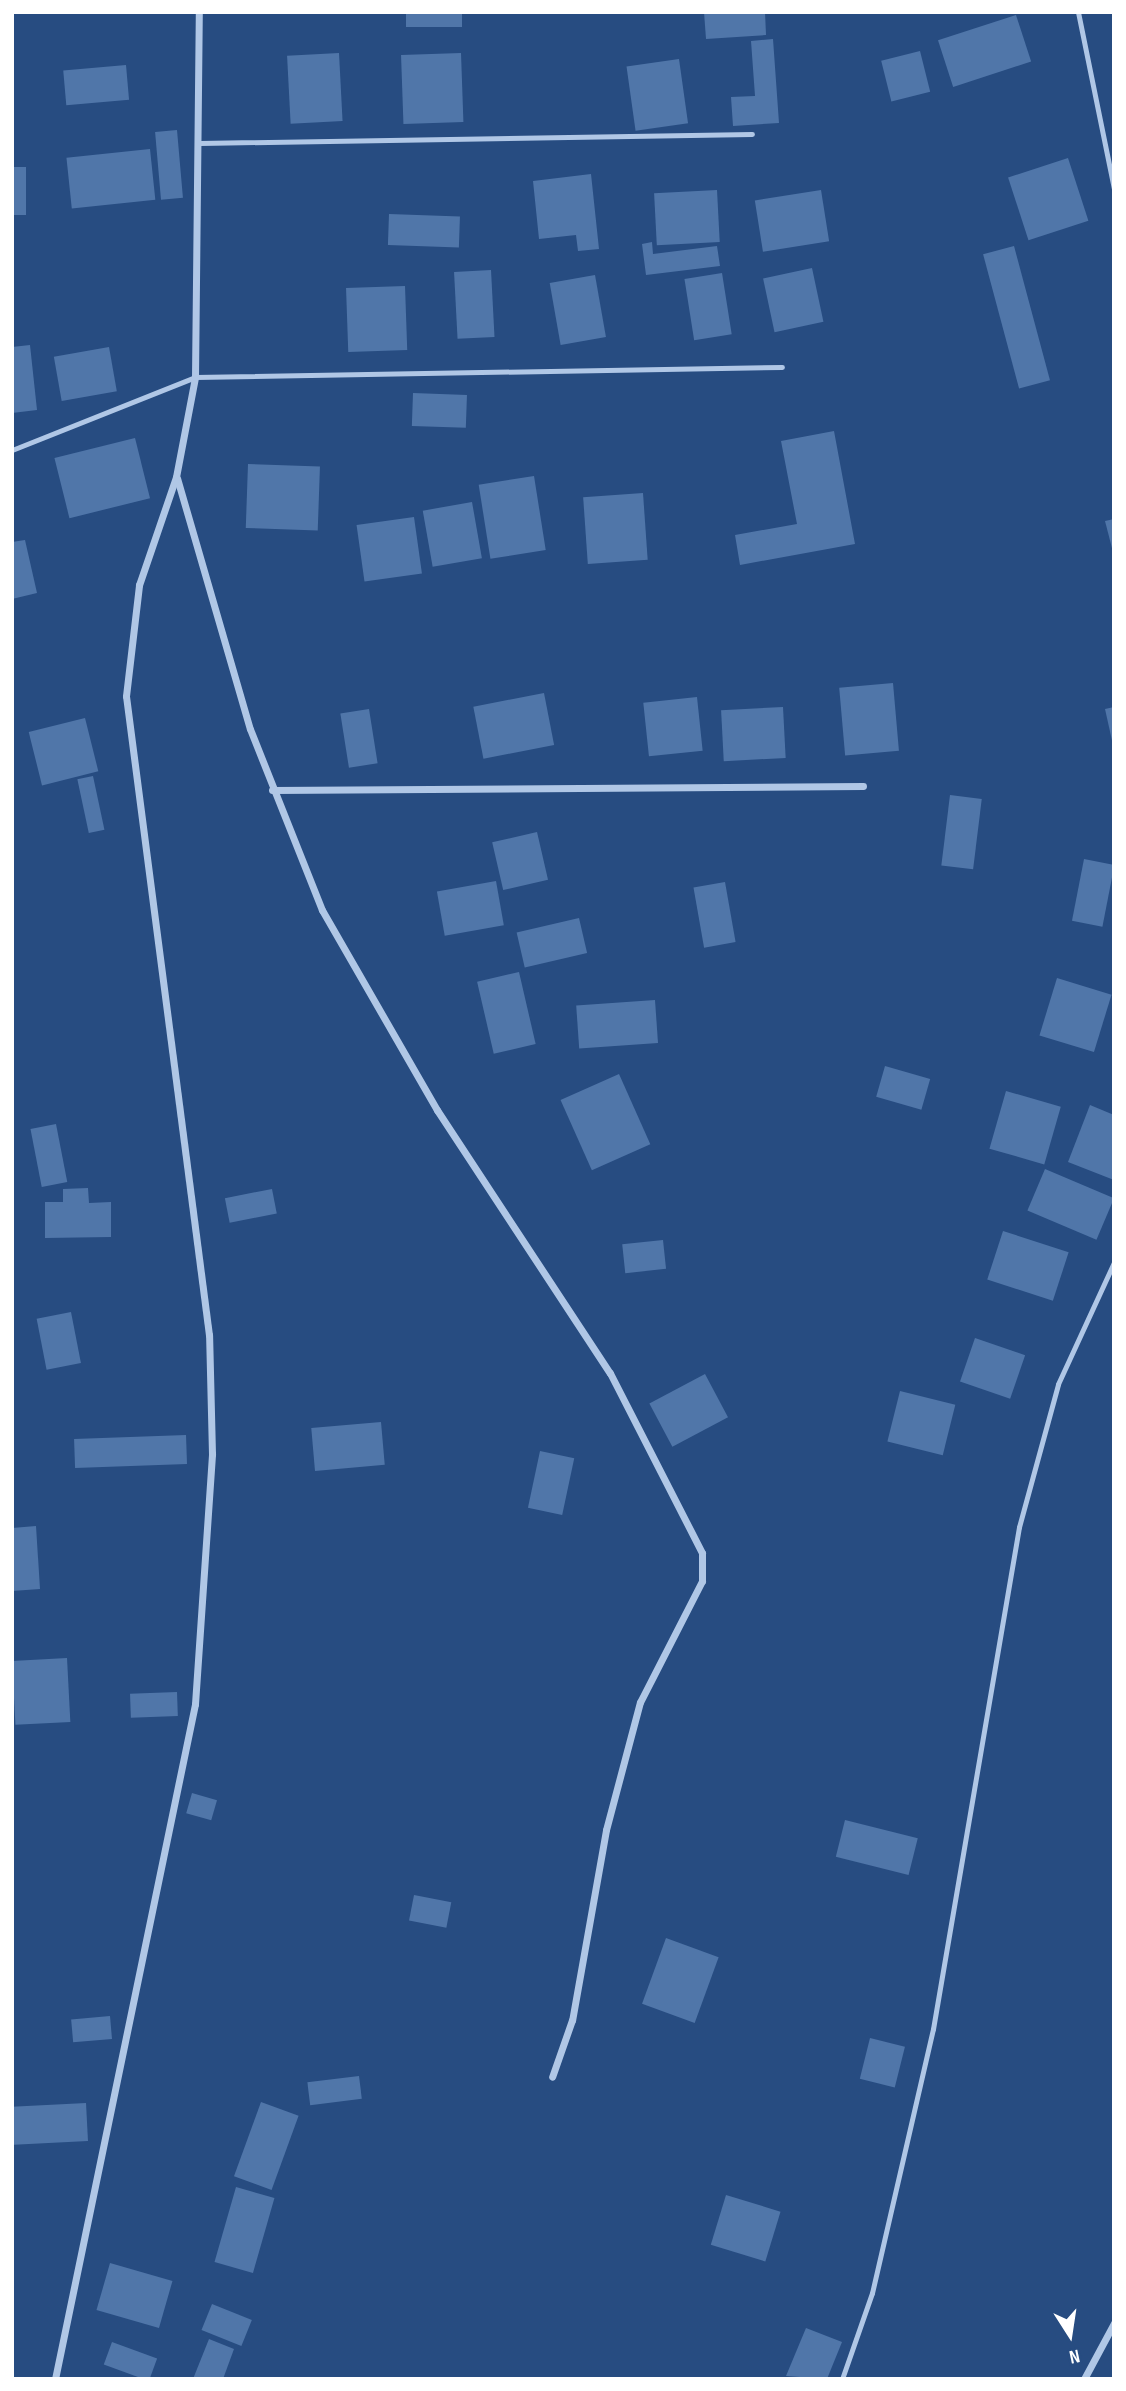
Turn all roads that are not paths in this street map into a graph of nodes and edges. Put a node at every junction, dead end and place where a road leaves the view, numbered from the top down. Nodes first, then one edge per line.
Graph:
1 (199, 12) edge
2 (1078, 12) edge
3 (752, 134) dead end
4 (200, 143) junction
5 (1114, 189) edge
6 (782, 366) dead end
7 (195, 377) junction
8 (12, 450) edge
9 (176, 477) junction
10 (863, 786) dead end
11 (272, 790) junction
12 (1114, 1262) edge
13 (552, 2077) dead end
14 (1114, 2323) edge
15 (55, 2379) edge
16 (842, 2379) edge
17 (1084, 2379) edge

1 - 4 street
2 - 5 lane
3 - 4 lane
4 - 7 street
6 - 7 lane
7 - 8 lane
7 - 9 street
9 - 11 street
9 - 15 street
10 - 11 street
11 - 13 street
12 - 16 lane
14 - 17 street

